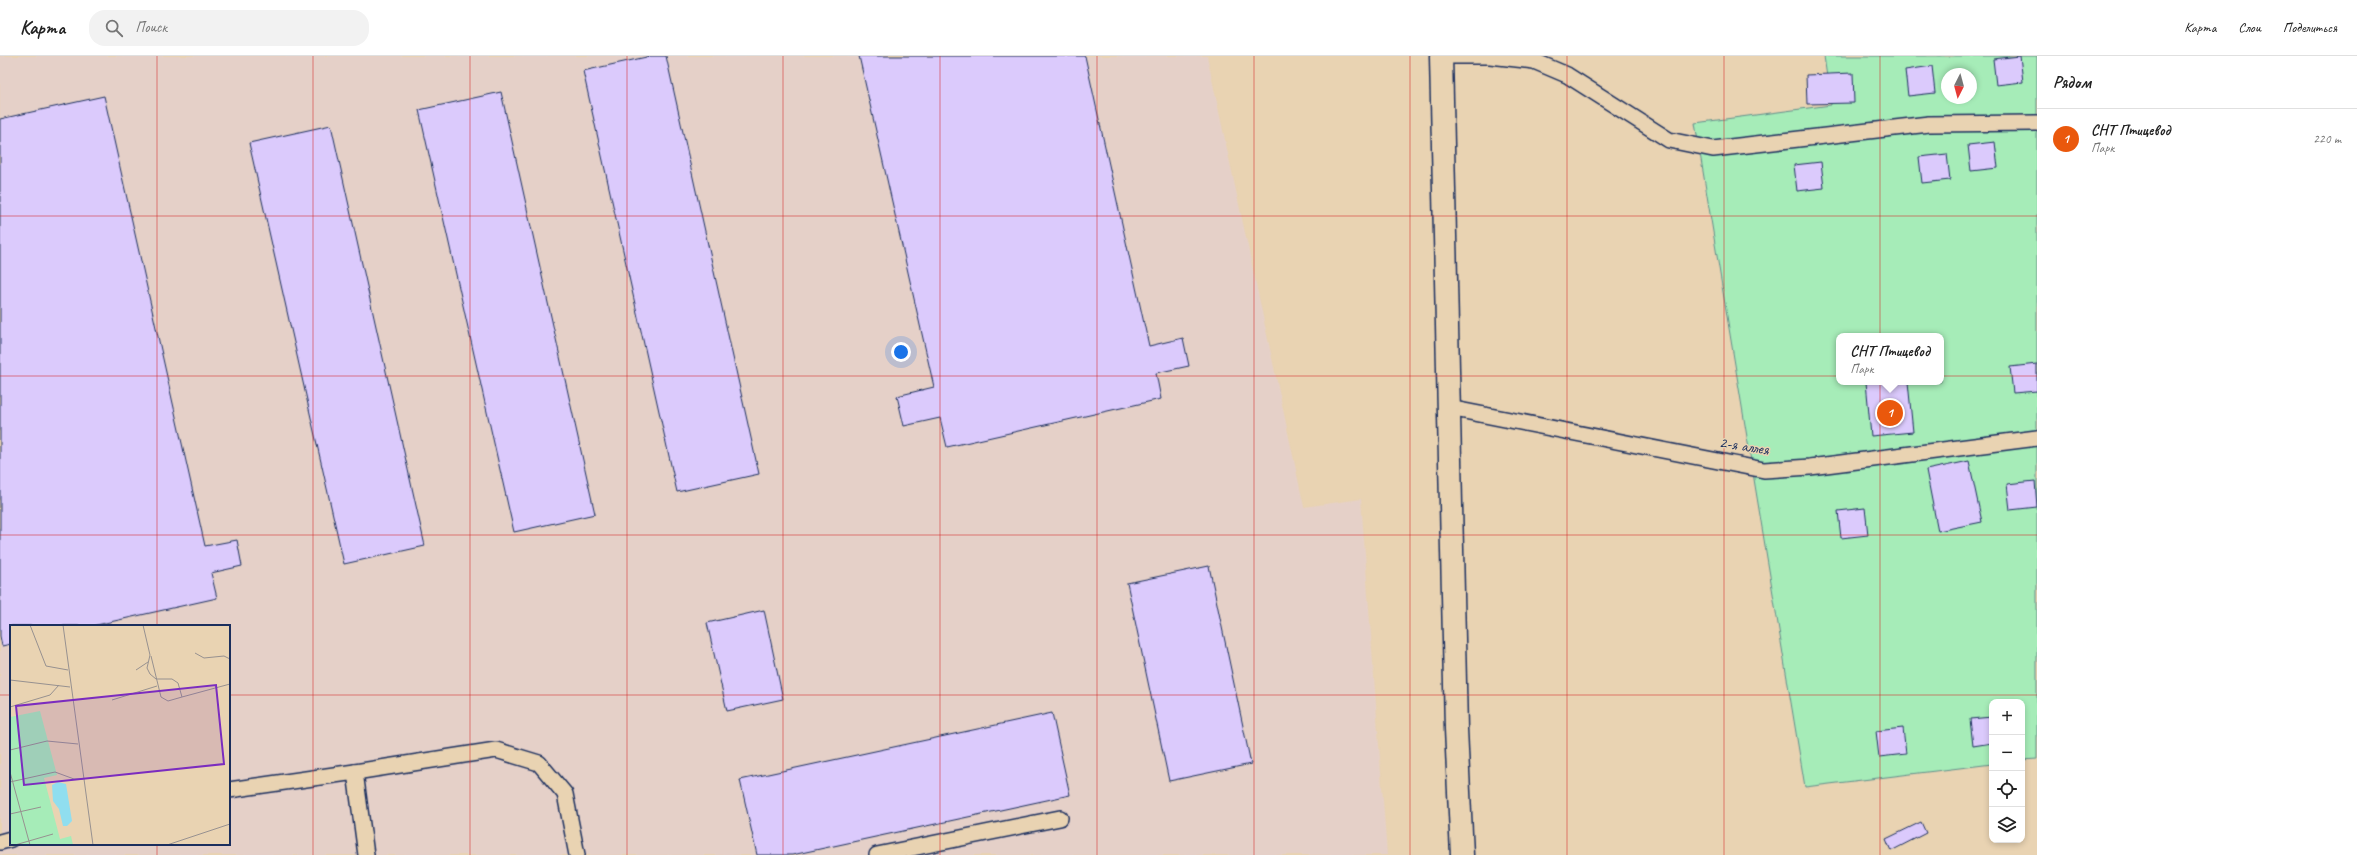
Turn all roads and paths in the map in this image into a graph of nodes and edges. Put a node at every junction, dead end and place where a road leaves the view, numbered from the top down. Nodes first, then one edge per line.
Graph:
1 (1441, 56) edge
2 (1452, 56) edge
3 (2037, 122) edge
4 (1449, 408) junction
5 (2037, 438) edge
6 (355, 772) junction
7 (230, 790) edge
8 (1060, 818) dead end
9 (10, 839) edge
10 (0, 842) edge
11 (366, 855) edge
12 (577, 855) edge
13 (877, 855) edge
14 (1462, 855) edge

1 - 4 street
2 - 3 lane
4 - 5 lane, 2-я аллея
4 - 14 street
6 - 7 lane
6 - 11 lane
6 - 12 lane
8 - 13 lane
9 - 10 lane

